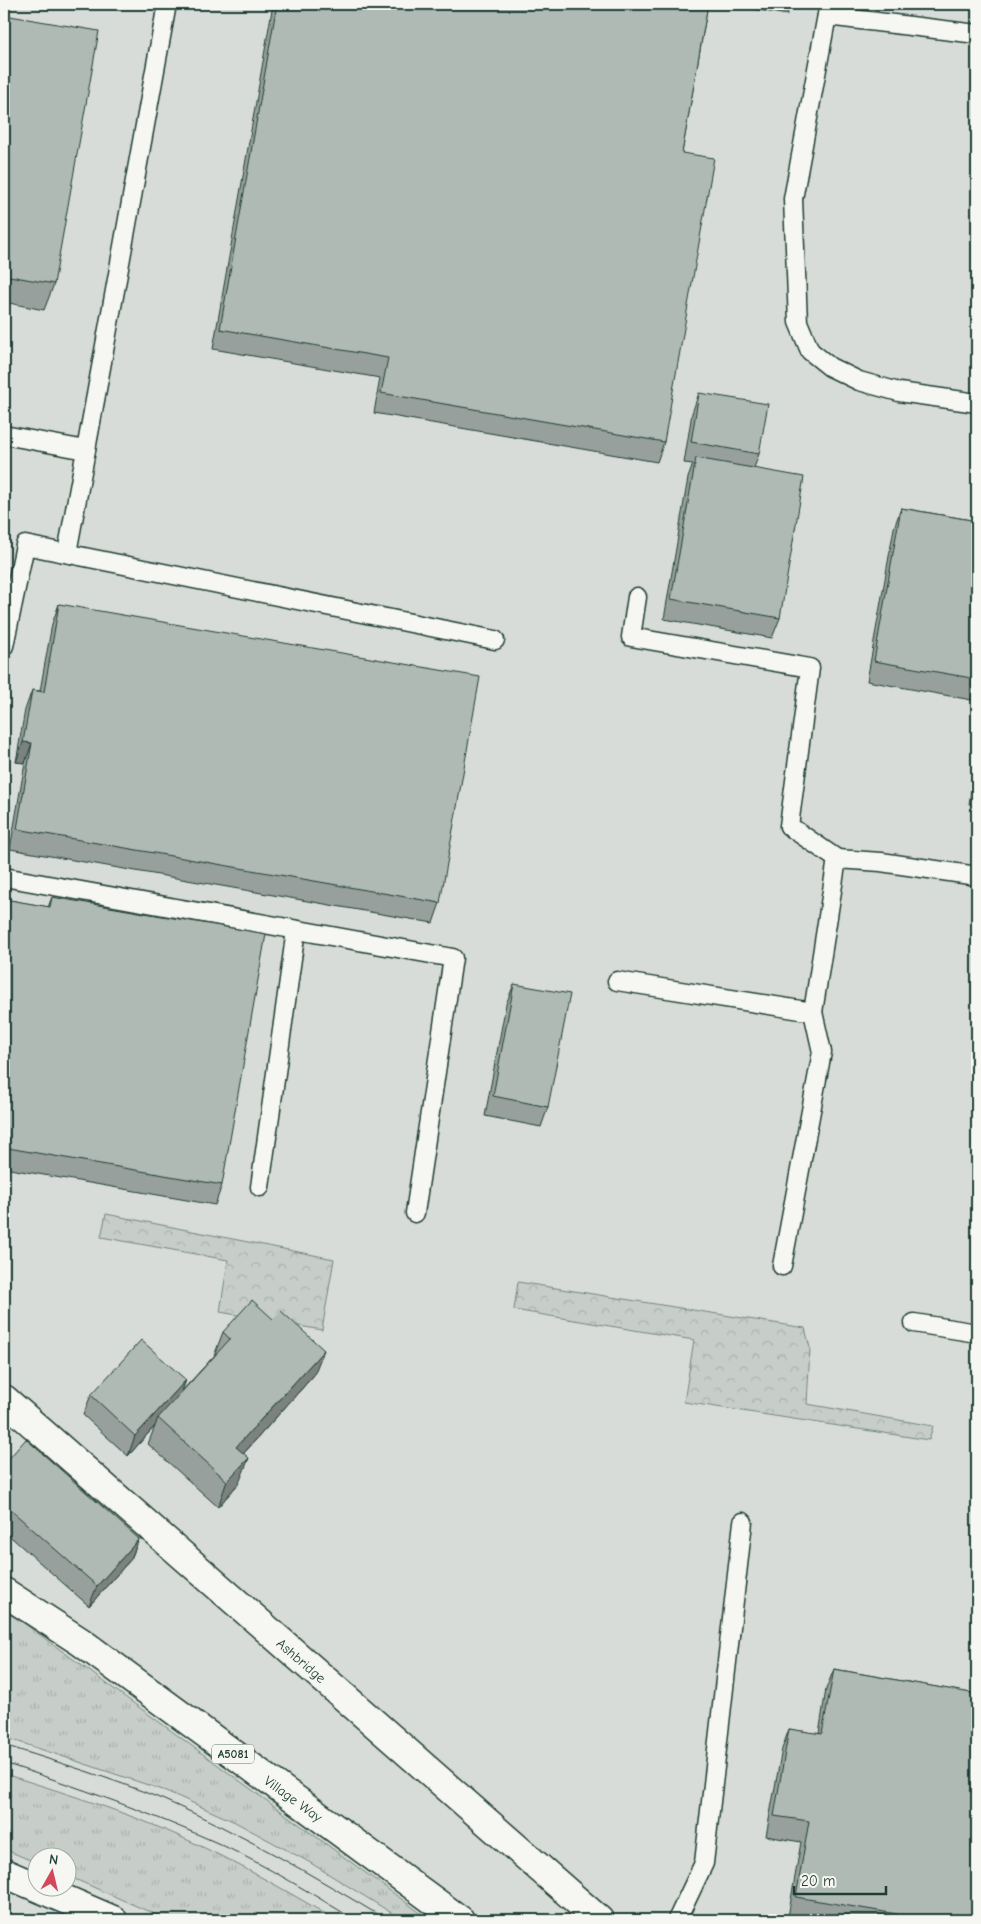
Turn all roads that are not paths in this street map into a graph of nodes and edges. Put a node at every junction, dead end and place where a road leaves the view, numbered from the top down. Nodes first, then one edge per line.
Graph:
1 (167, 4) edge
2 (828, 10) edge
3 (977, 34) edge
4 (977, 403) edge
5 (4, 435) edge
6 (86, 450) junction
7 (67, 553) junction
8 (637, 597) dead end
9 (495, 640) dead end
10 (4, 646) edge
11 (837, 859) junction
12 (977, 876) edge
13 (4, 877) edge
14 (296, 930) junction
15 (617, 981) dead end
16 (813, 1012) junction
17 (260, 1187) dead end
18 (415, 1213) dead end
19 (782, 1266) dead end
20 (914, 1323) dead end
21 (977, 1333) edge
22 (4, 1400) edge
23 (743, 1522) dead end
24 (4, 1592) edge
25 (4, 1873) edge
26 (113, 1920) edge
27 (460, 1920) edge
28 (599, 1920) edge
29 (677, 1920) edge

1 - 6 lane
2 - 3 lane
2 - 4 lane
5 - 6 lane
6 - 7 lane
7 - 9 lane
7 - 10 lane
8 - 11 lane
11 - 12 lane
11 - 16 lane
13 - 14 lane
14 - 17 lane
14 - 18 lane
15 - 16 lane
16 - 19 lane
20 - 21 lane
22 - 28 main road, Ashbridge
23 - 29 lane
24 - 27 main road, Village Way / A5081
25 - 26 main road

